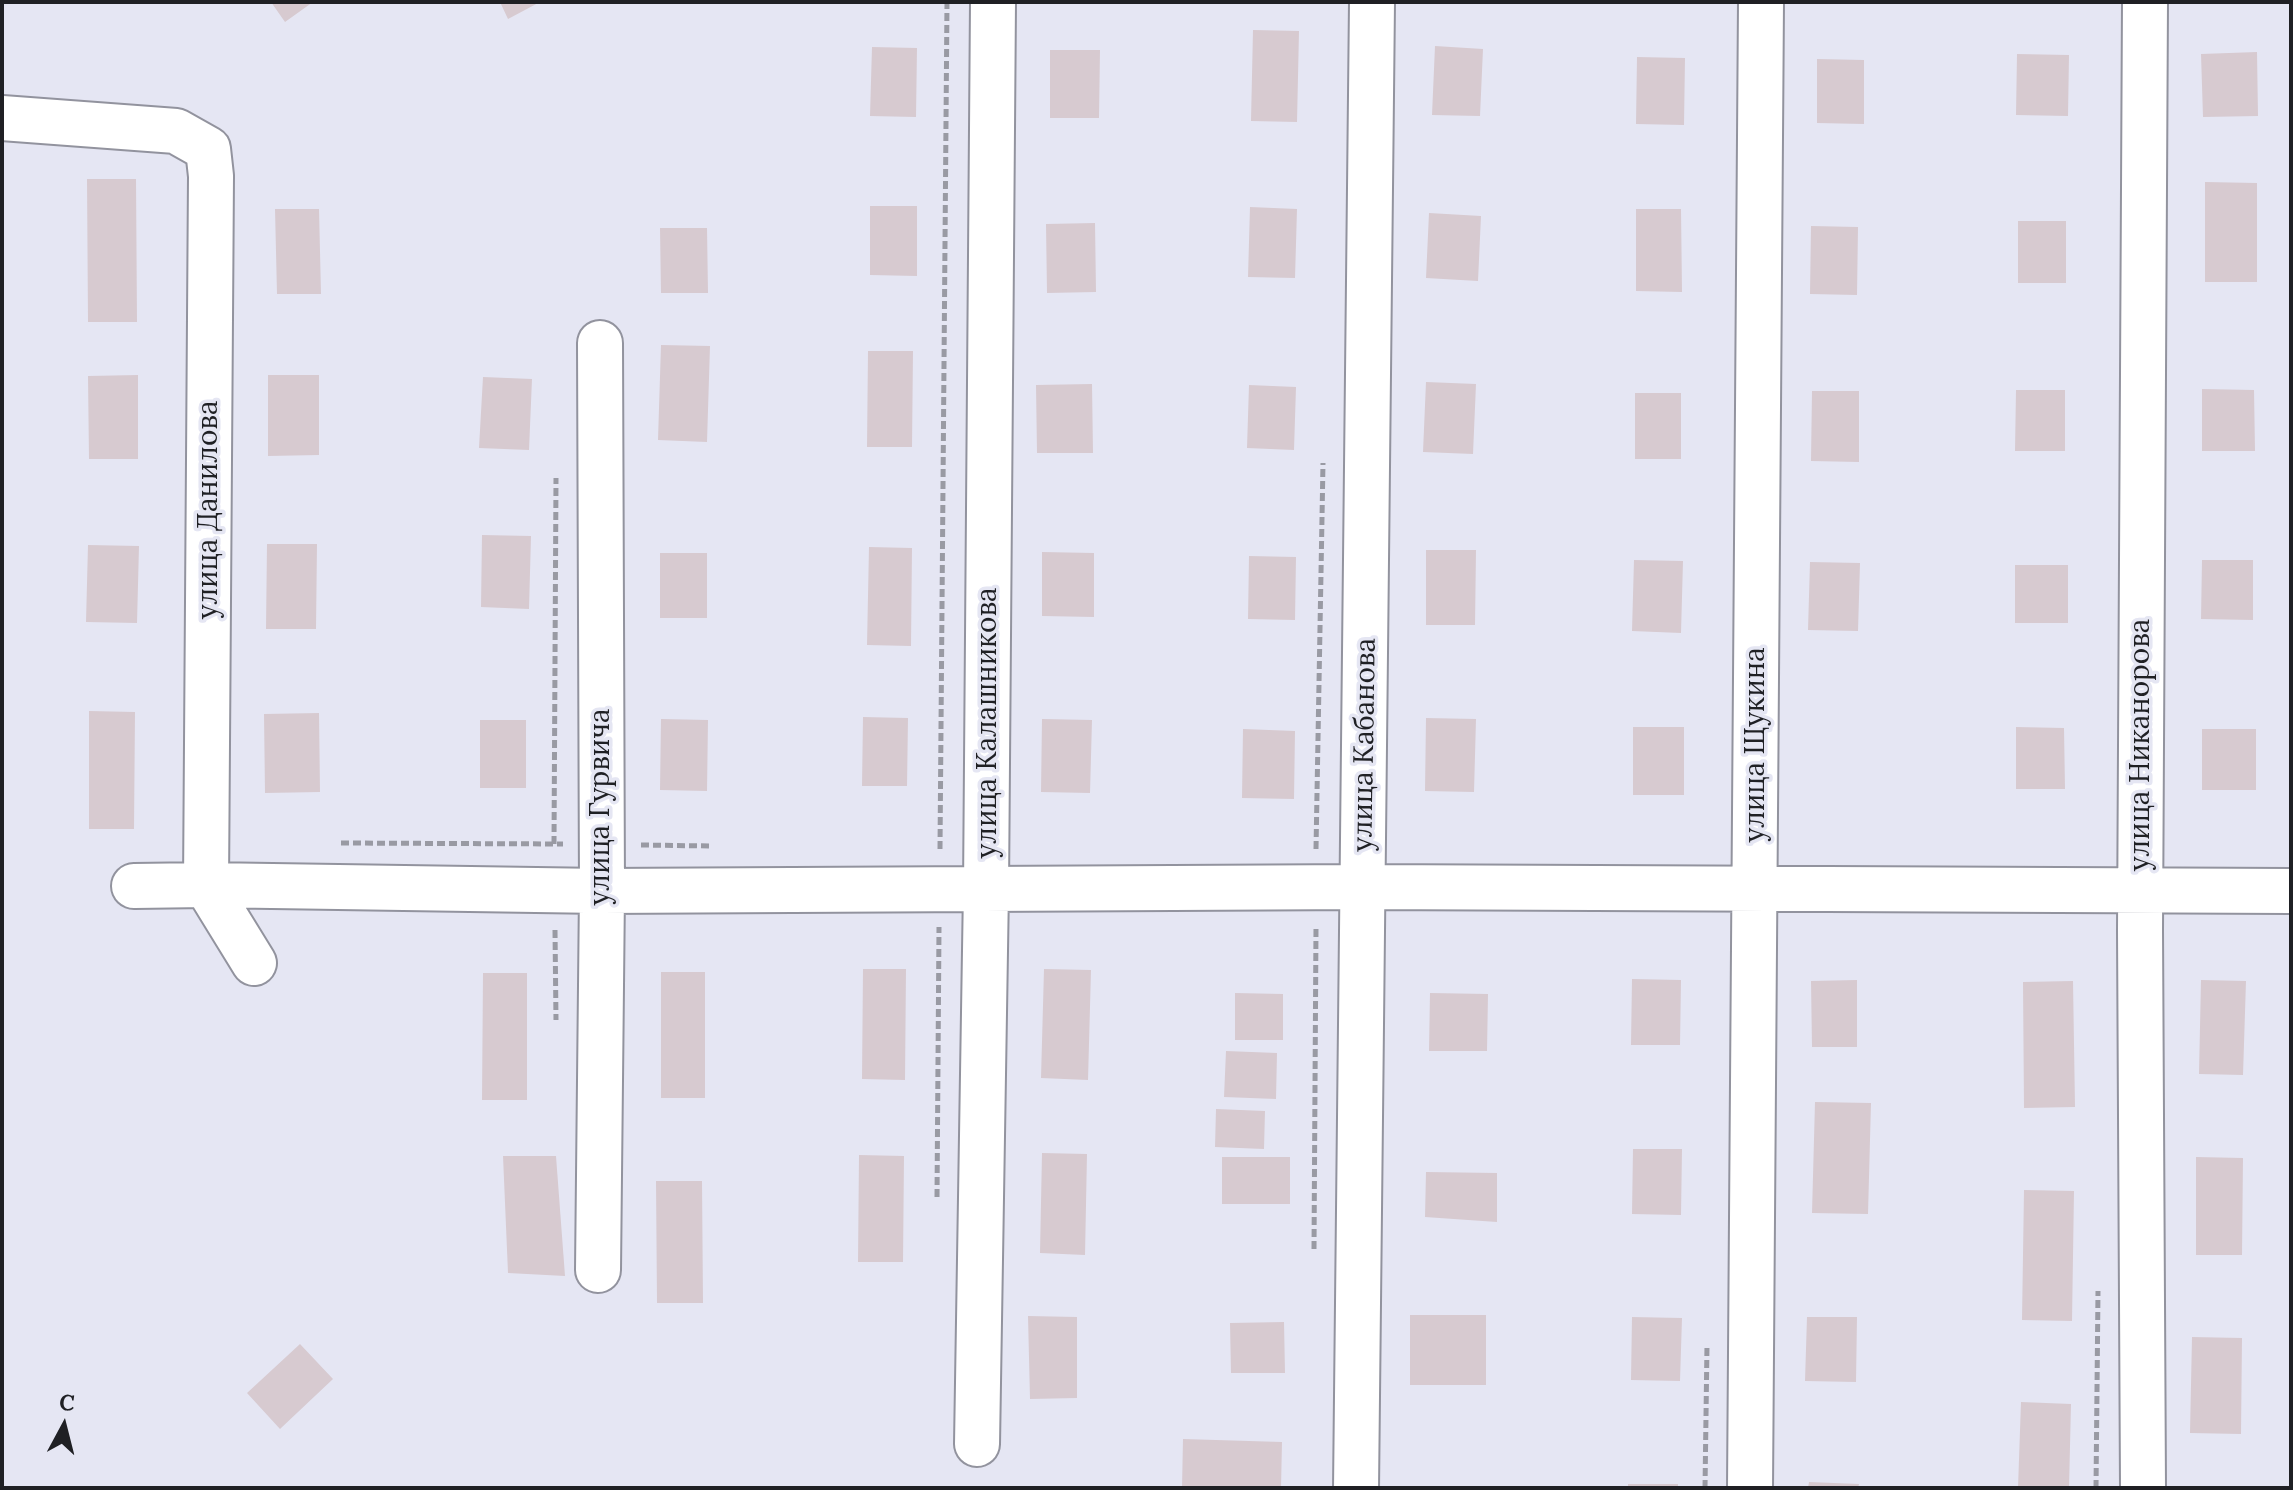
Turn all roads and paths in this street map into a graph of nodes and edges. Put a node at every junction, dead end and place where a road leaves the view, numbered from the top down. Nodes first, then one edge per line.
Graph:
1 (947, 2) edge
2 (993, 2) edge
3 (1372, 2) edge
4 (1761, 2) edge
5 (2145, 2) edge
6 (2, 118) edge
7 (600, 343) dead end
8 (1323, 448) dead end
9 (556, 464) dead end
10 (326, 843) dead end
11 (554, 844) junction
12 (602, 844) junction
13 (716, 846) dead end
14 (926, 847) dead end
15 (940, 847) junction
16 (1302, 847) dead end
17 (206, 865) junction
18 (1316, 867) junction
19 (987, 868) junction
20 (134, 886) dead end
21 (1363, 887) junction
22 (940, 889) junction
23 (1755, 889) junction
24 (554, 890) junction
25 (2141, 890) junction
26 (602, 891) junction
27 (2291, 891) edge
28 (254, 963) dead end
29 (557, 1035) dead end
30 (937, 1201) dead end
31 (1314, 1254) dead end
32 (598, 1270) dead end
33 (977, 1444) dead end
34 (1356, 1488) edge
35 (1750, 1488) edge
36 (2143, 1488) edge

1 - 15 path
2 - 19 street, улица Калашникова
3 - 21 street, улица Кабанова
4 - 23 street, улица Щукина
5 - 25 street, улица Никанорова
6 - 17 street, улица Данилова
7 - 12 street, улица Гурвича
8 - 18 path
9 - 11 path
10 - 11 path
11 - 12 path
11 - 24 path
12 - 13 path
12 - 26 street, улица Гурвича
14 - 15 path
15 - 19 path
15 - 22 path
16 - 18 path
17 - 20 street
17 - 24 street
17 - 28 street
18 - 19 street
18 - 21 street
18 - 31 path
19 - 22 street
19 - 33 street, улица Калашникова
21 - 23 street
21 - 34 street, улица Кабанова
22 - 26 street
22 - 30 path
23 - 25 street
23 - 35 street, улица Щукина
24 - 26 street
24 - 29 path
25 - 27 street
25 - 36 street, улица Никанорова
26 - 32 street, улица Гурвича

